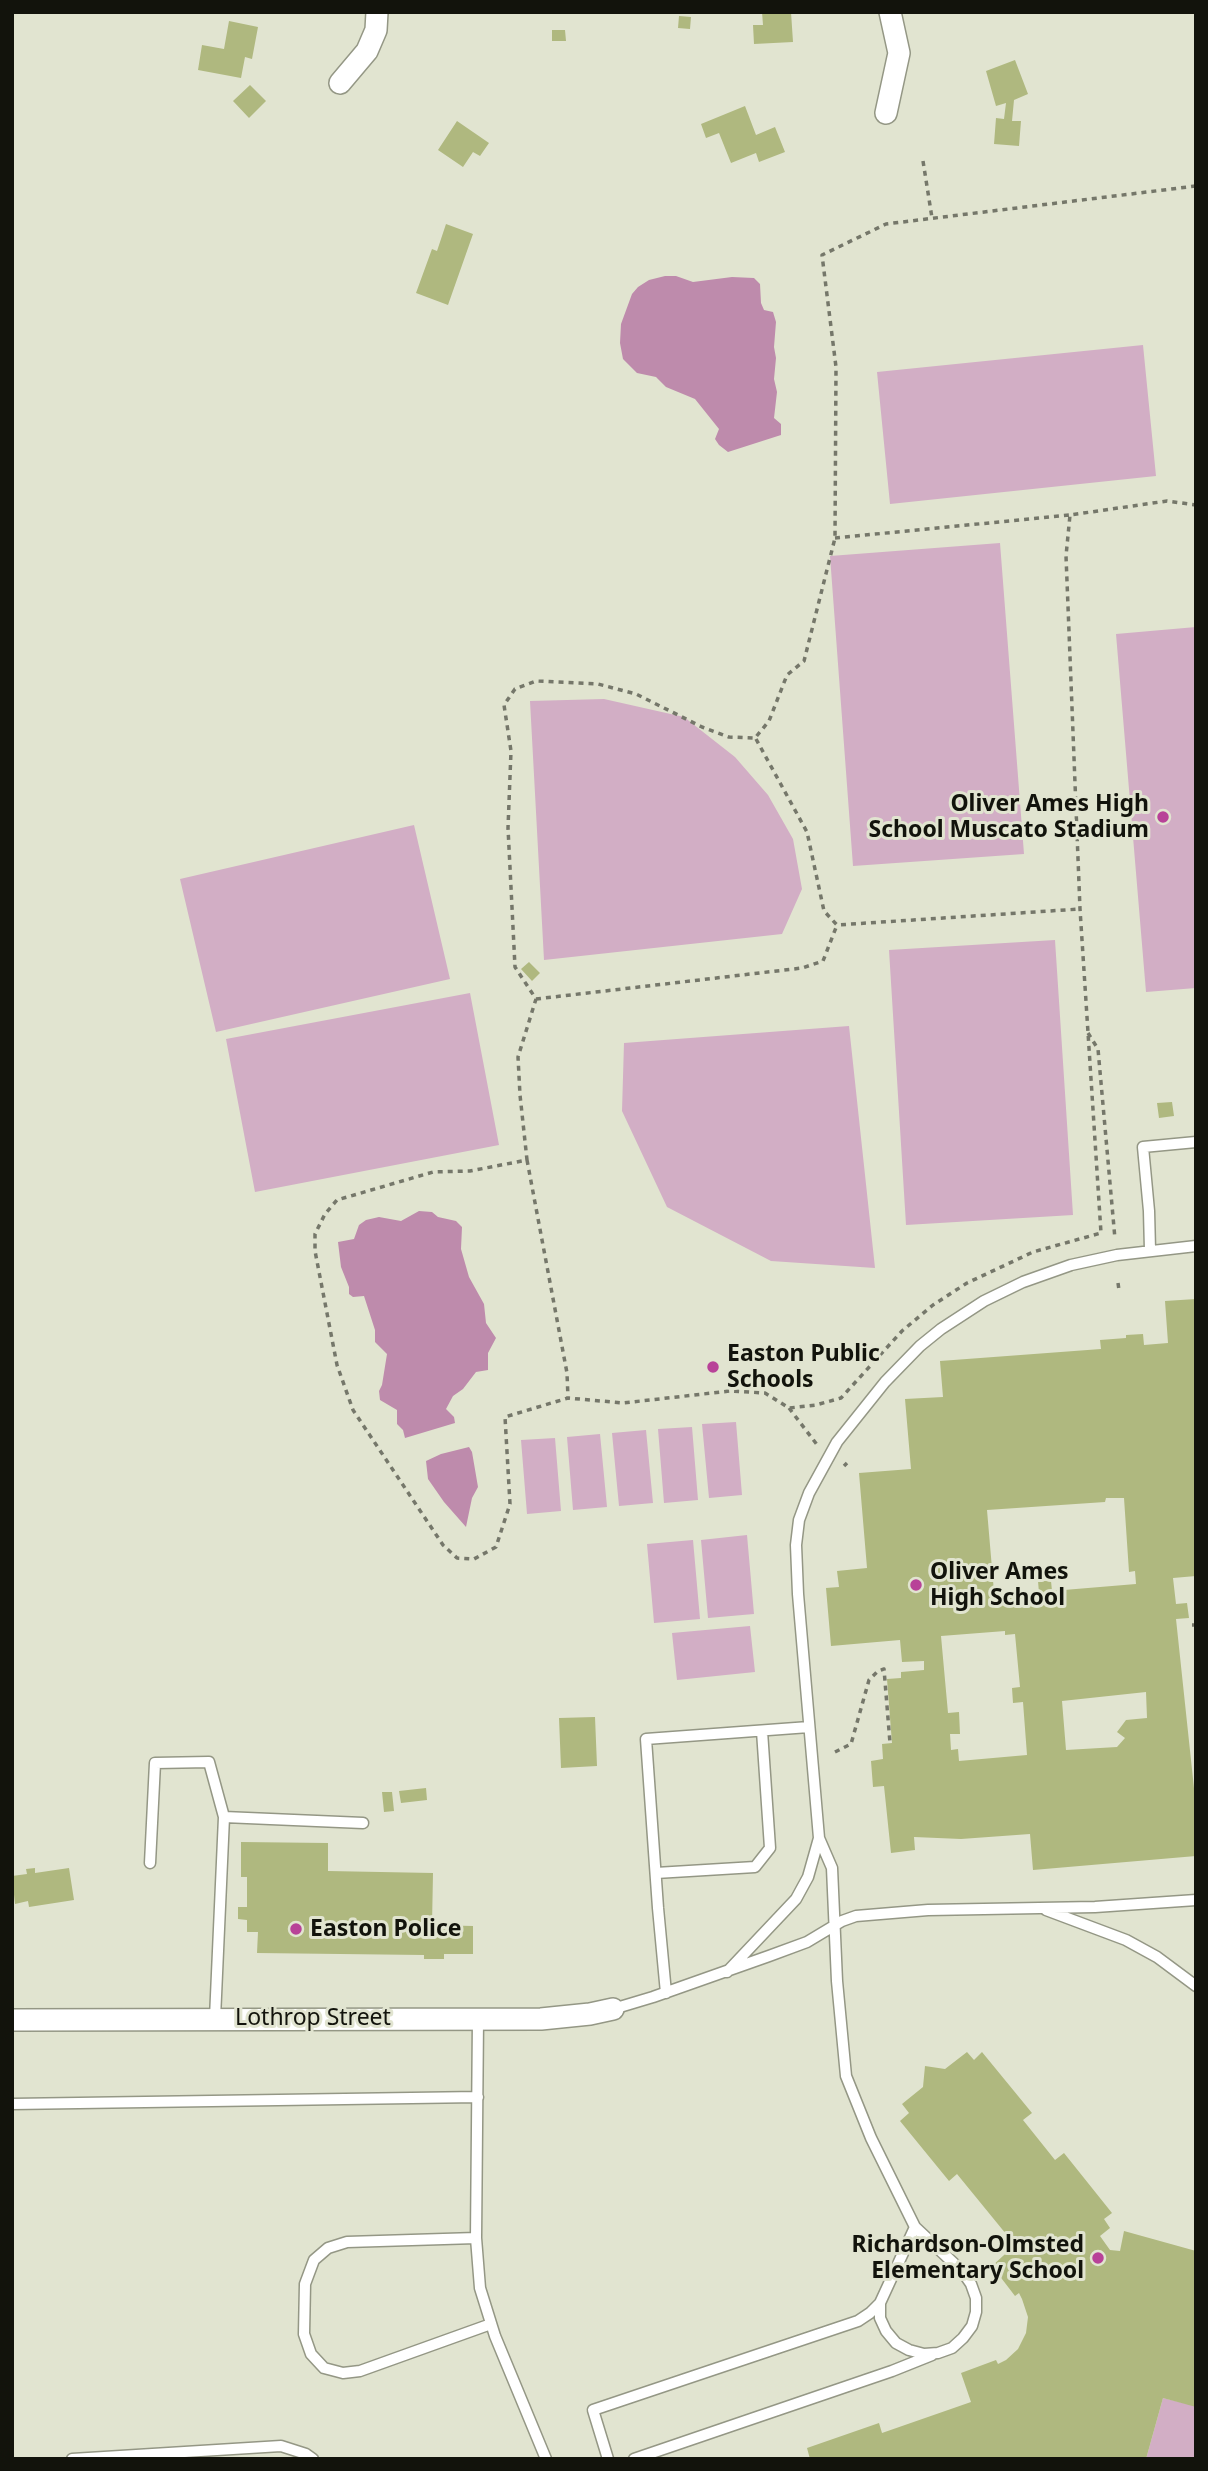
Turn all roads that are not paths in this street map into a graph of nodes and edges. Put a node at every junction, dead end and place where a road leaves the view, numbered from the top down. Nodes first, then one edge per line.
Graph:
1 (377, 12) edge
2 (890, 12) edge
3 (340, 83) dead end
4 (886, 113) dead end
5 (1196, 1142) edge
6 (1196, 1246) edge
7 (1150, 1250) junction
8 (809, 1727) junction
9 (762, 1731) junction
10 (224, 1817) junction
11 (363, 1823) dead end
12 (819, 1838) junction
13 (150, 1863) dead end
14 (656, 1873) junction
15 (1196, 1900) edge
16 (1037, 1907) junction
17 (834, 1925) junction
18 (727, 1972) junction
19 (1196, 1986) edge
20 (666, 1993) junction
21 (613, 2009) joint
22 (215, 2018) junction
23 (478, 2019) junction
24 (12, 2020) edge
25 (478, 2097) junction
26 (12, 2104) edge
27 (915, 2227) junction
28 (476, 2238) junction
29 (880, 2303) junction
30 (491, 2324) junction
31 (938, 2353) junction
32 (72, 2459) edge
33 (313, 2459) edge
34 (546, 2459) edge
35 (608, 2459) edge
36 (634, 2459) edge

1 - 3 street
2 - 4 street
5 - 7 lane
6 - 7 lane
7 - 8 lane
8 - 9 lane
8 - 12 lane
9 - 14 lane
9 - 14 lane
10 - 11 lane
10 - 13 lane
10 - 22 lane
12 - 17 lane
12 - 18 lane
14 - 20 lane
15 - 16 lane
16 - 17 lane
16 - 19 lane
17 - 18 lane
17 - 27 lane
18 - 20 lane
20 - 21 lane
21 - 23 street, Lothrop Street
22 - 23 street, Lothrop Street
22 - 24 street, Lothrop Street
23 - 25 lane
25 - 26 lane
25 - 28 lane
27 - 29 lane
27 - 31 lane
28 - 30 lane
28 - 30 lane
29 - 31 lane
29 - 35 lane
30 - 34 lane
31 - 36 lane
32 - 33 lane

